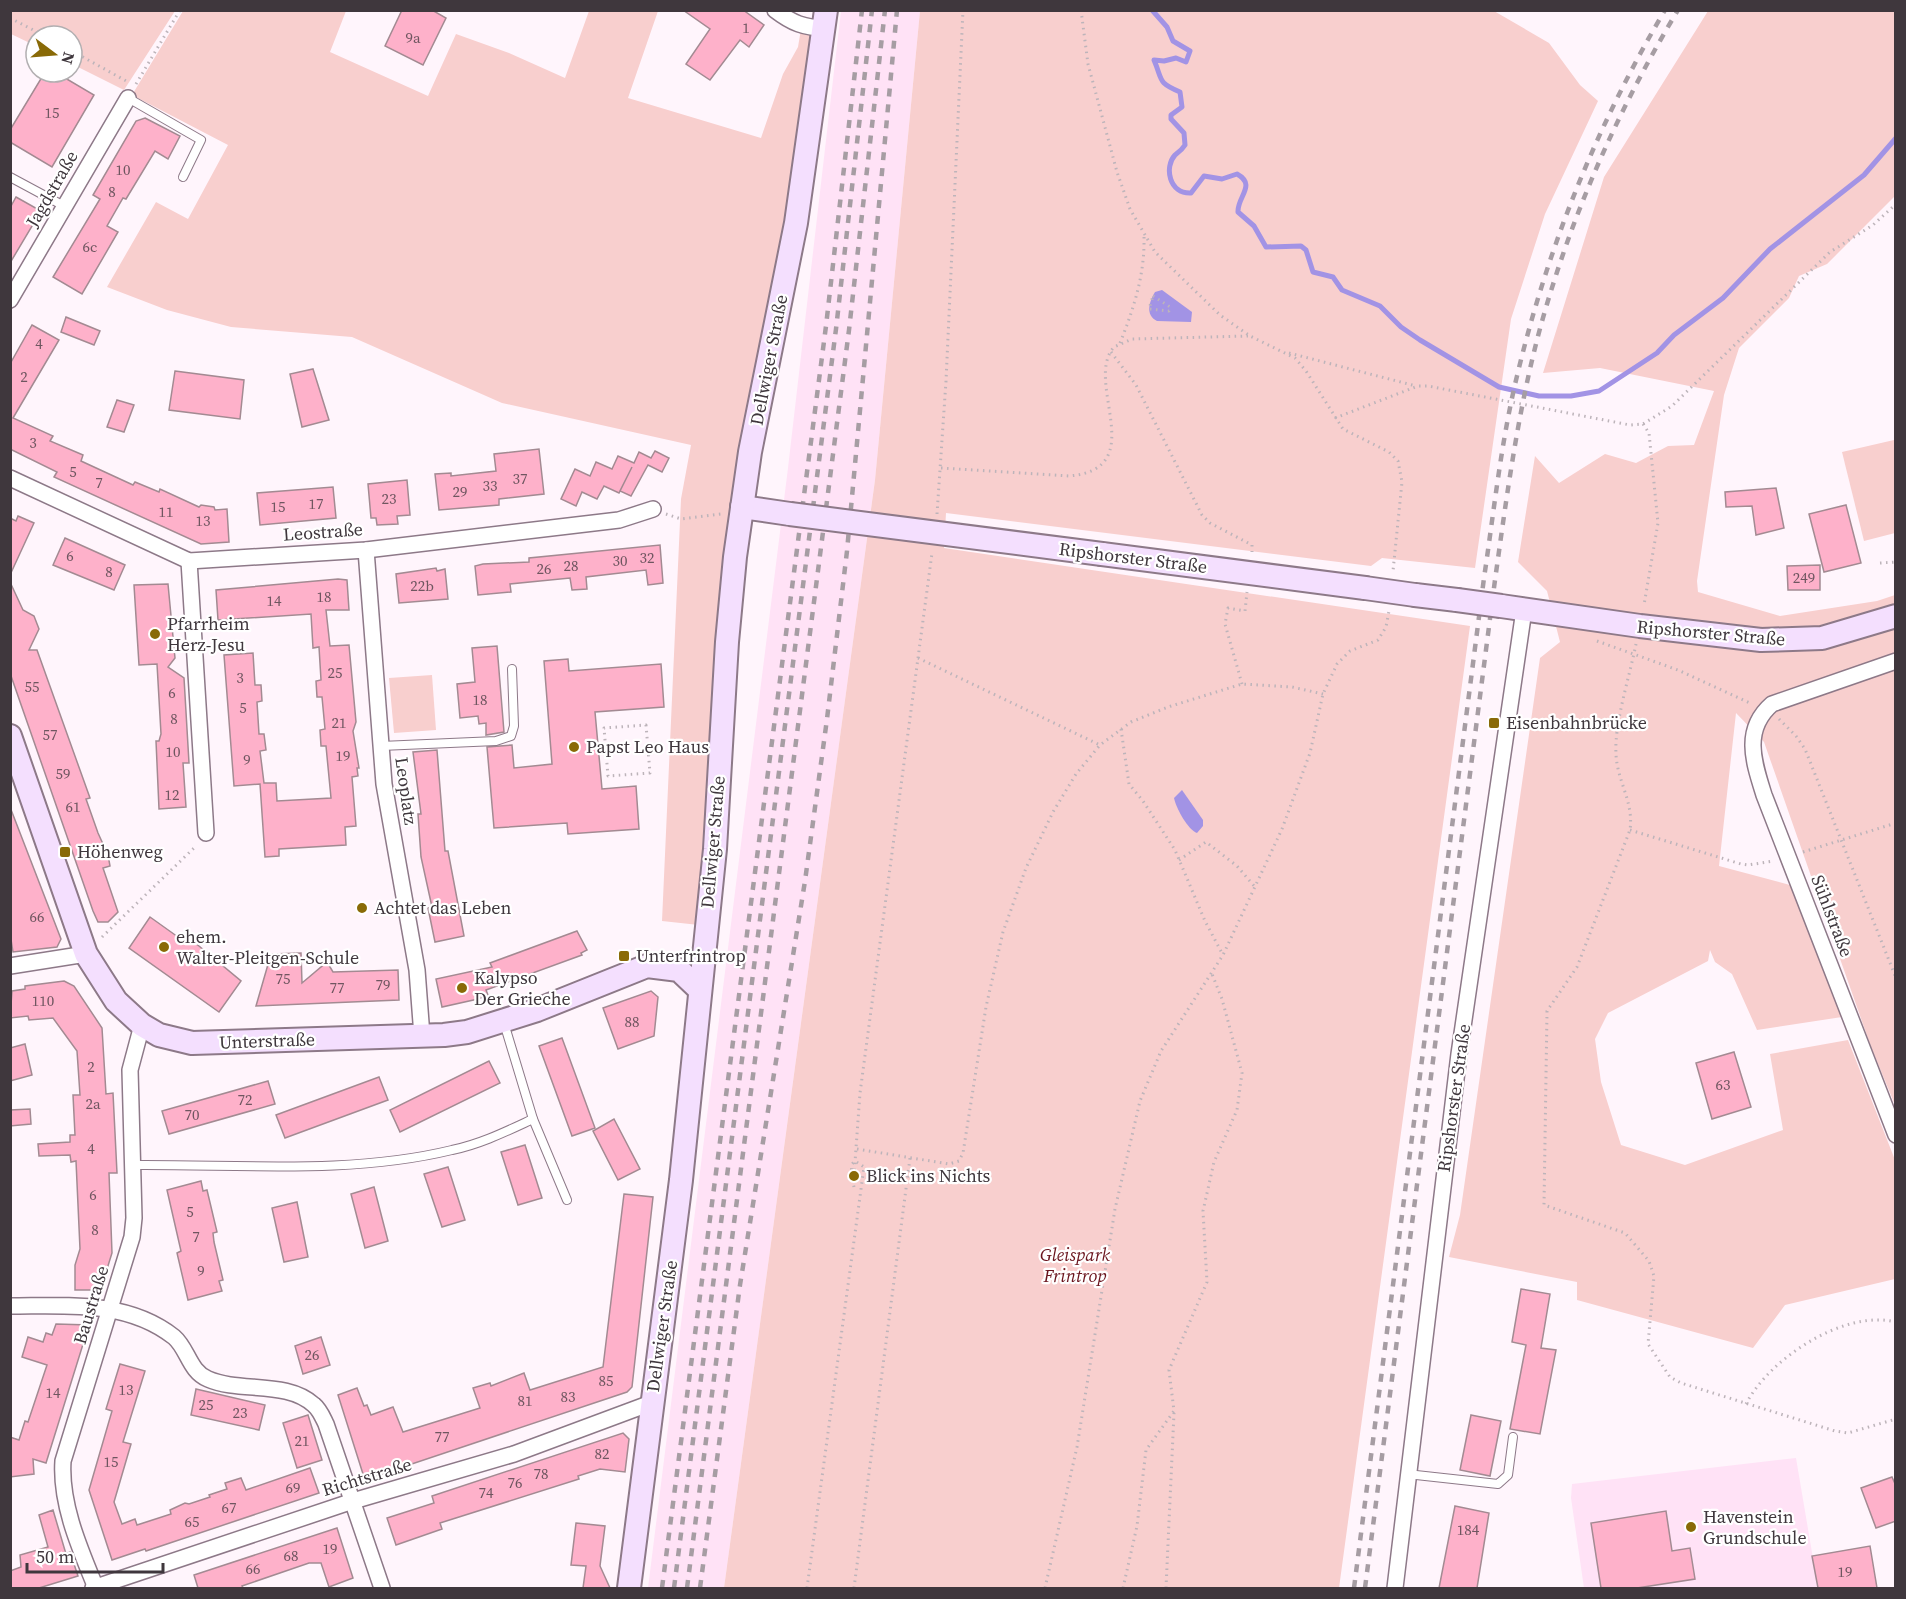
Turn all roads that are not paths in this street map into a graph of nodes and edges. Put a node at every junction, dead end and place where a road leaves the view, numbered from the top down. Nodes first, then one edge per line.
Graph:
1 (775, 10) edge
2 (826, 19) edge
3 (131, 92) joint
4 (10, 177) edge
5 (183, 177) dead end
6 (64, 206) junction
7 (10, 300) edge
8 (10, 478) edge
9 (742, 507) junction
10 (653, 509) dead end
11 (366, 550) junction
12 (189, 561) junction
13 (1524, 610) junction
14 (1896, 616) edge
15 (1896, 661) edge
16 (512, 669) dead end
17 (10, 736) edge
18 (381, 746) junction
19 (206, 833) road end
20 (86, 954) junction
21 (10, 966) edge
22 (699, 989) junction
23 (503, 1021) junction
24 (142, 1025) junction
25 (422, 1036) junction
26 (533, 1119) junction
27 (1896, 1135) edge
28 (133, 1165) junction
29 (567, 1200) dead end
30 (10, 1305) edge
31 (110, 1308) junction
32 (651, 1403) junction
33 (1513, 1437) dead end
34 (1407, 1474) junction
35 (353, 1501) junction
36 (95, 1588) edge
37 (382, 1588) edge
38 (629, 1588) edge
39 (1395, 1588) edge

1 - 2 street
2 - 9 street, Dellwiger Straße
3 - 5 lane
3 - 6 street, Jagdstraße
4 - 6 lane
6 - 7 street, Jagdstraße
8 - 12 street, Leostraße
9 - 13 street, Ripshorster Straße, bridge
9 - 22 street, Dellwiger Straße
10 - 11 street, Leostraße
11 - 12 street, Leostraße
11 - 18 street, Leoplatz
12 - 19 street
13 - 14 street, Ripshorster Straße
13 - 34 street, Ripshorster Straße
15 - 27 street, Sühlstraße
16 - 18 lane
17 - 20 street, Unterstraße
18 - 25 street, Leoplatz
20 - 21 street
20 - 24 street, Unterstraße
22 - 23 street, Unterstraße
22 - 32 street, Dellwiger Straße
23 - 25 street, Unterstraße
23 - 26 lane
24 - 25 street, Unterstraße
24 - 28 street, Baustraße
26 - 28 lane
26 - 29 lane
28 - 31 street, Baustraße
30 - 31 street
31 - 35 street
31 - 36 street, Baustraße
32 - 35 street, Richtstraße
32 - 38 street, Dellwiger Straße
33 - 34 lane
34 - 39 street, Ripshorster Straße
35 - 36 street, Richtstraße
35 - 37 street

